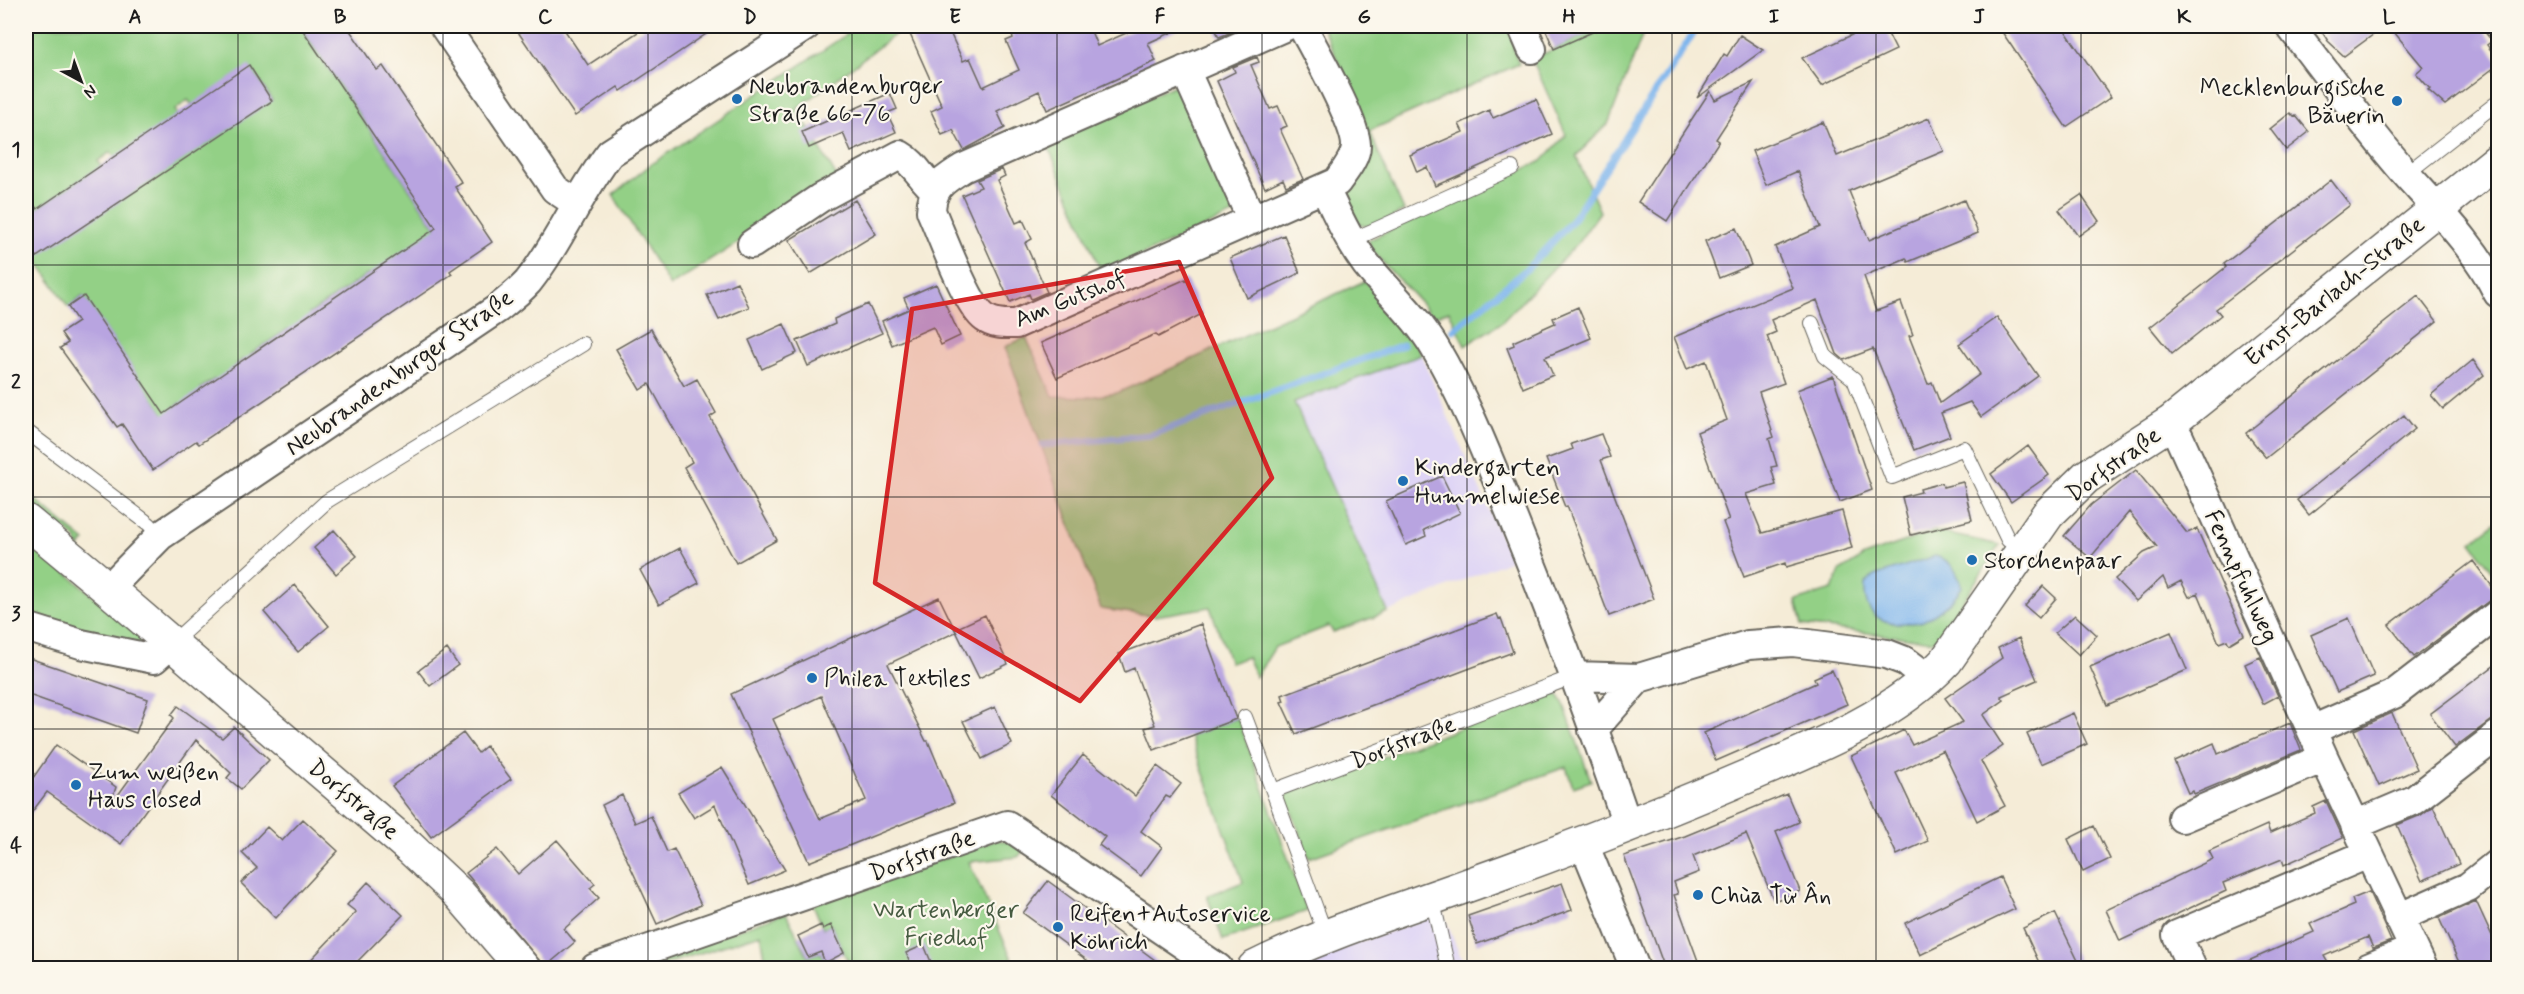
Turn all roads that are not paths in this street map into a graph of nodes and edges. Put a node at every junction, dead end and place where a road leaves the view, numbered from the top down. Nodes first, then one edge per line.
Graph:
1 (444, 26) edge
2 (806, 26) edge
3 (1286, 26) edge
4 (1302, 26) edge
5 (2290, 26) edge
6 (1185, 70) junction
7 (2499, 102) edge
8 (2499, 160) edge
9 (1512, 168) dead end
10 (2406, 174) junction
11 (1325, 189) junction
12 (935, 190) junction
13 (576, 203) junction
14 (2438, 207) junction
15 (1252, 220) junction
16 (1350, 240) junction
17 (752, 244) dead end
18 (2499, 293) edge
19 (1812, 323) dead end
20 (583, 344) dead end
21 (2170, 423) junction
22 (26, 431) edge
23 (26, 521) edge
24 (160, 536) junction
25 (2023, 550) junction
26 (108, 589) junction
27 (2499, 614) edge
28 (26, 627) edge
29 (171, 644) junction
30 (1575, 676) junction
31 (1639, 678) junction
32 (1929, 679) junction
33 (1245, 717) dead end
34 (1593, 730) junction
35 (2312, 730) junction
36 (2499, 735) edge
37 (2324, 758) junction
38 (1274, 791) junction
39 (2182, 818) dead end
40 (2355, 825) junction
41 (1628, 827) junction
42 (1584, 844) junction
43 (2368, 854) junction
44 (2499, 862) edge
45 (1432, 898) junction
46 (2398, 918) junction
47 (1326, 936) junction
48 (2419, 959) edge
49 (523, 969) edge
50 (595, 969) edge
51 (1218, 969) edge
52 (1254, 969) edge
53 (1449, 969) edge
54 (1635, 969) edge
55 (2192, 969) edge
56 (2368, 969) edge

1 - 13 street
2 - 13 street, Neubrandenburger Straße
3 - 6 street
4 - 11 street, Am Gutshof
5 - 10 street
6 - 12 street
6 - 15 street
7 - 10 lane
8 - 14 main road, Ernst-Barlach-Straße
9 - 16 lane
10 - 14 street
11 - 15 street, Am Gutshof
11 - 16 street
12 - 15 street, Am Gutshof
12 - 17 street
13 - 24 street, Neubrandenburger Straße
14 - 18 street
14 - 21 main road, Ernst-Barlach-Straße
16 - 30 street
19 - 25 lane
20 - 29 lane
21 - 25 main road, Dorfstraße
21 - 35 street, Fennpfuhlweg
22 - 24 lane
23 - 26 main road, Dorfstraße
24 - 26 street, Neubrandenburger Straße
25 - 32 main road, Dorfstraße
26 - 29 main road, Dorfstraße
27 - 35 street
28 - 29 street
29 - 49 main road, Dorfstraße
30 - 31 street, Dorfstraße
30 - 34 street
30 - 38 lane, Dorfstraße
31 - 32 street, Dorfstraße
31 - 34 street
32 - 41 main road, Dorfstraße
33 - 38 lane
34 - 41 street
35 - 37 street, Fennpfuhlweg
36 - 40 street
37 - 39 street
37 - 40 street, Fennpfuhlweg
38 - 47 lane
40 - 43 street, Fennpfuhlweg
41 - 42 main road, Dorfstraße
42 - 45 main road, Dorfstraße
42 - 54 street
43 - 46 street, Fennpfuhlweg
43 - 55 street
44 - 46 street
45 - 47 main road, Dorfstraße
45 - 53 lane
46 - 48 street, Fennpfuhlweg
47 - 52 main road, Dorfstraße
48 - 56 street, Fennpfuhlweg
50 - 51 street, Dorfstraße

